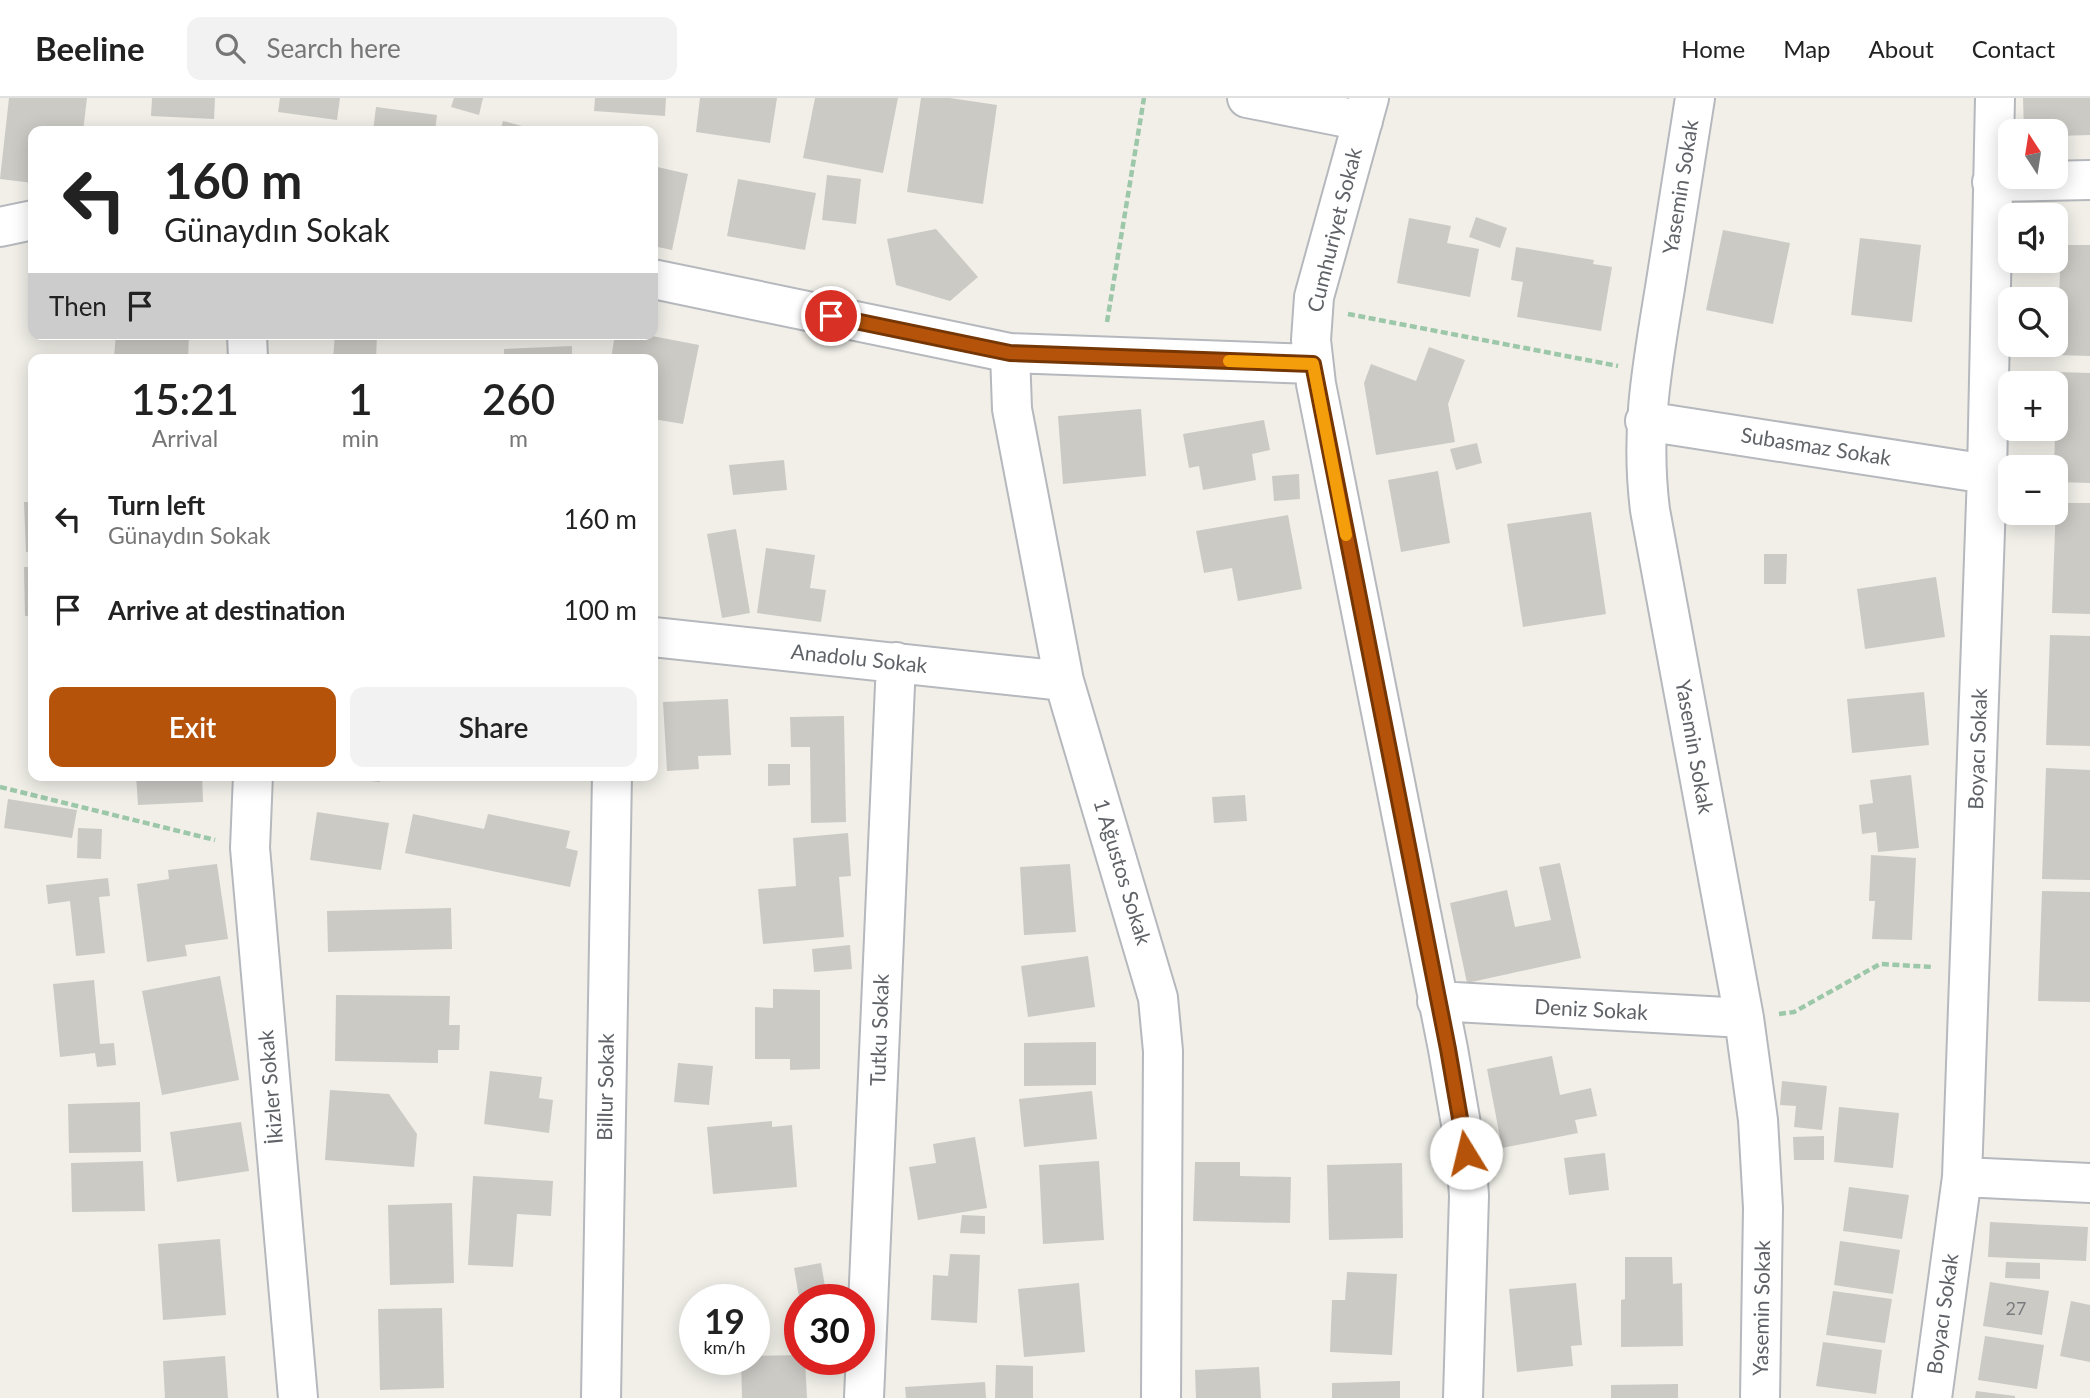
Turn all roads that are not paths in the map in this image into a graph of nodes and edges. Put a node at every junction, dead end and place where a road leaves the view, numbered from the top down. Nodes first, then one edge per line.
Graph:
1 (1247, 98) edge
2 (1695, 98) edge
3 (1995, 98) edge
4 (1366, 109) edge
5 (2090, 180) edge
6 (1992, 182) junction
7 (28, 221) edge
8 (0, 227) edge
9 (658, 280) edge
10 (1010, 353) junction
11 (1313, 364) junction
12 (1645, 421) junction
13 (1987, 474) junction
14 (658, 638) edge
15 (896, 663) junction
16 (1064, 681) junction
17 (253, 781) edge
18 (612, 781) edge
19 (1437, 1002) junction
20 (1744, 1018) junction
21 (1962, 1177) junction
22 (2090, 1183) edge
23 (298, 1398) edge
24 (601, 1398) edge
25 (864, 1398) edge
26 (1161, 1398) edge
27 (1463, 1398) edge
28 (1760, 1398) edge
29 (1932, 1398) edge

1 - 4 street
2 - 12 street, Yasemin Sokak
3 - 6 street, Boyacı Sokak
4 - 11 street, Cumhuriyet Sokak
5 - 6 street
6 - 13 street, Boyacı Sokak
7 - 8 street
9 - 10 street
10 - 11 street
10 - 16 street, 1 Ağustos Sokak
11 - 19 street, Cumhuriyet Sokak
12 - 13 street, Subasmaz Sokak
12 - 20 street, Yasemin Sokak
13 - 21 street, Boyacı Sokak
14 - 15 street, Anadolu Sokak
15 - 16 street, Anadolu Sokak
15 - 25 street, Tutku Sokak
16 - 26 street, 1 Ağustos Sokak
17 - 23 street, İkizler Sokak
18 - 24 street, Billur Sokak
19 - 20 street, Deniz Sokak
19 - 27 street, Cumhuriyet Sokak
20 - 28 street, Yasemin Sokak
21 - 22 street
21 - 29 street, Boyacı Sokak

